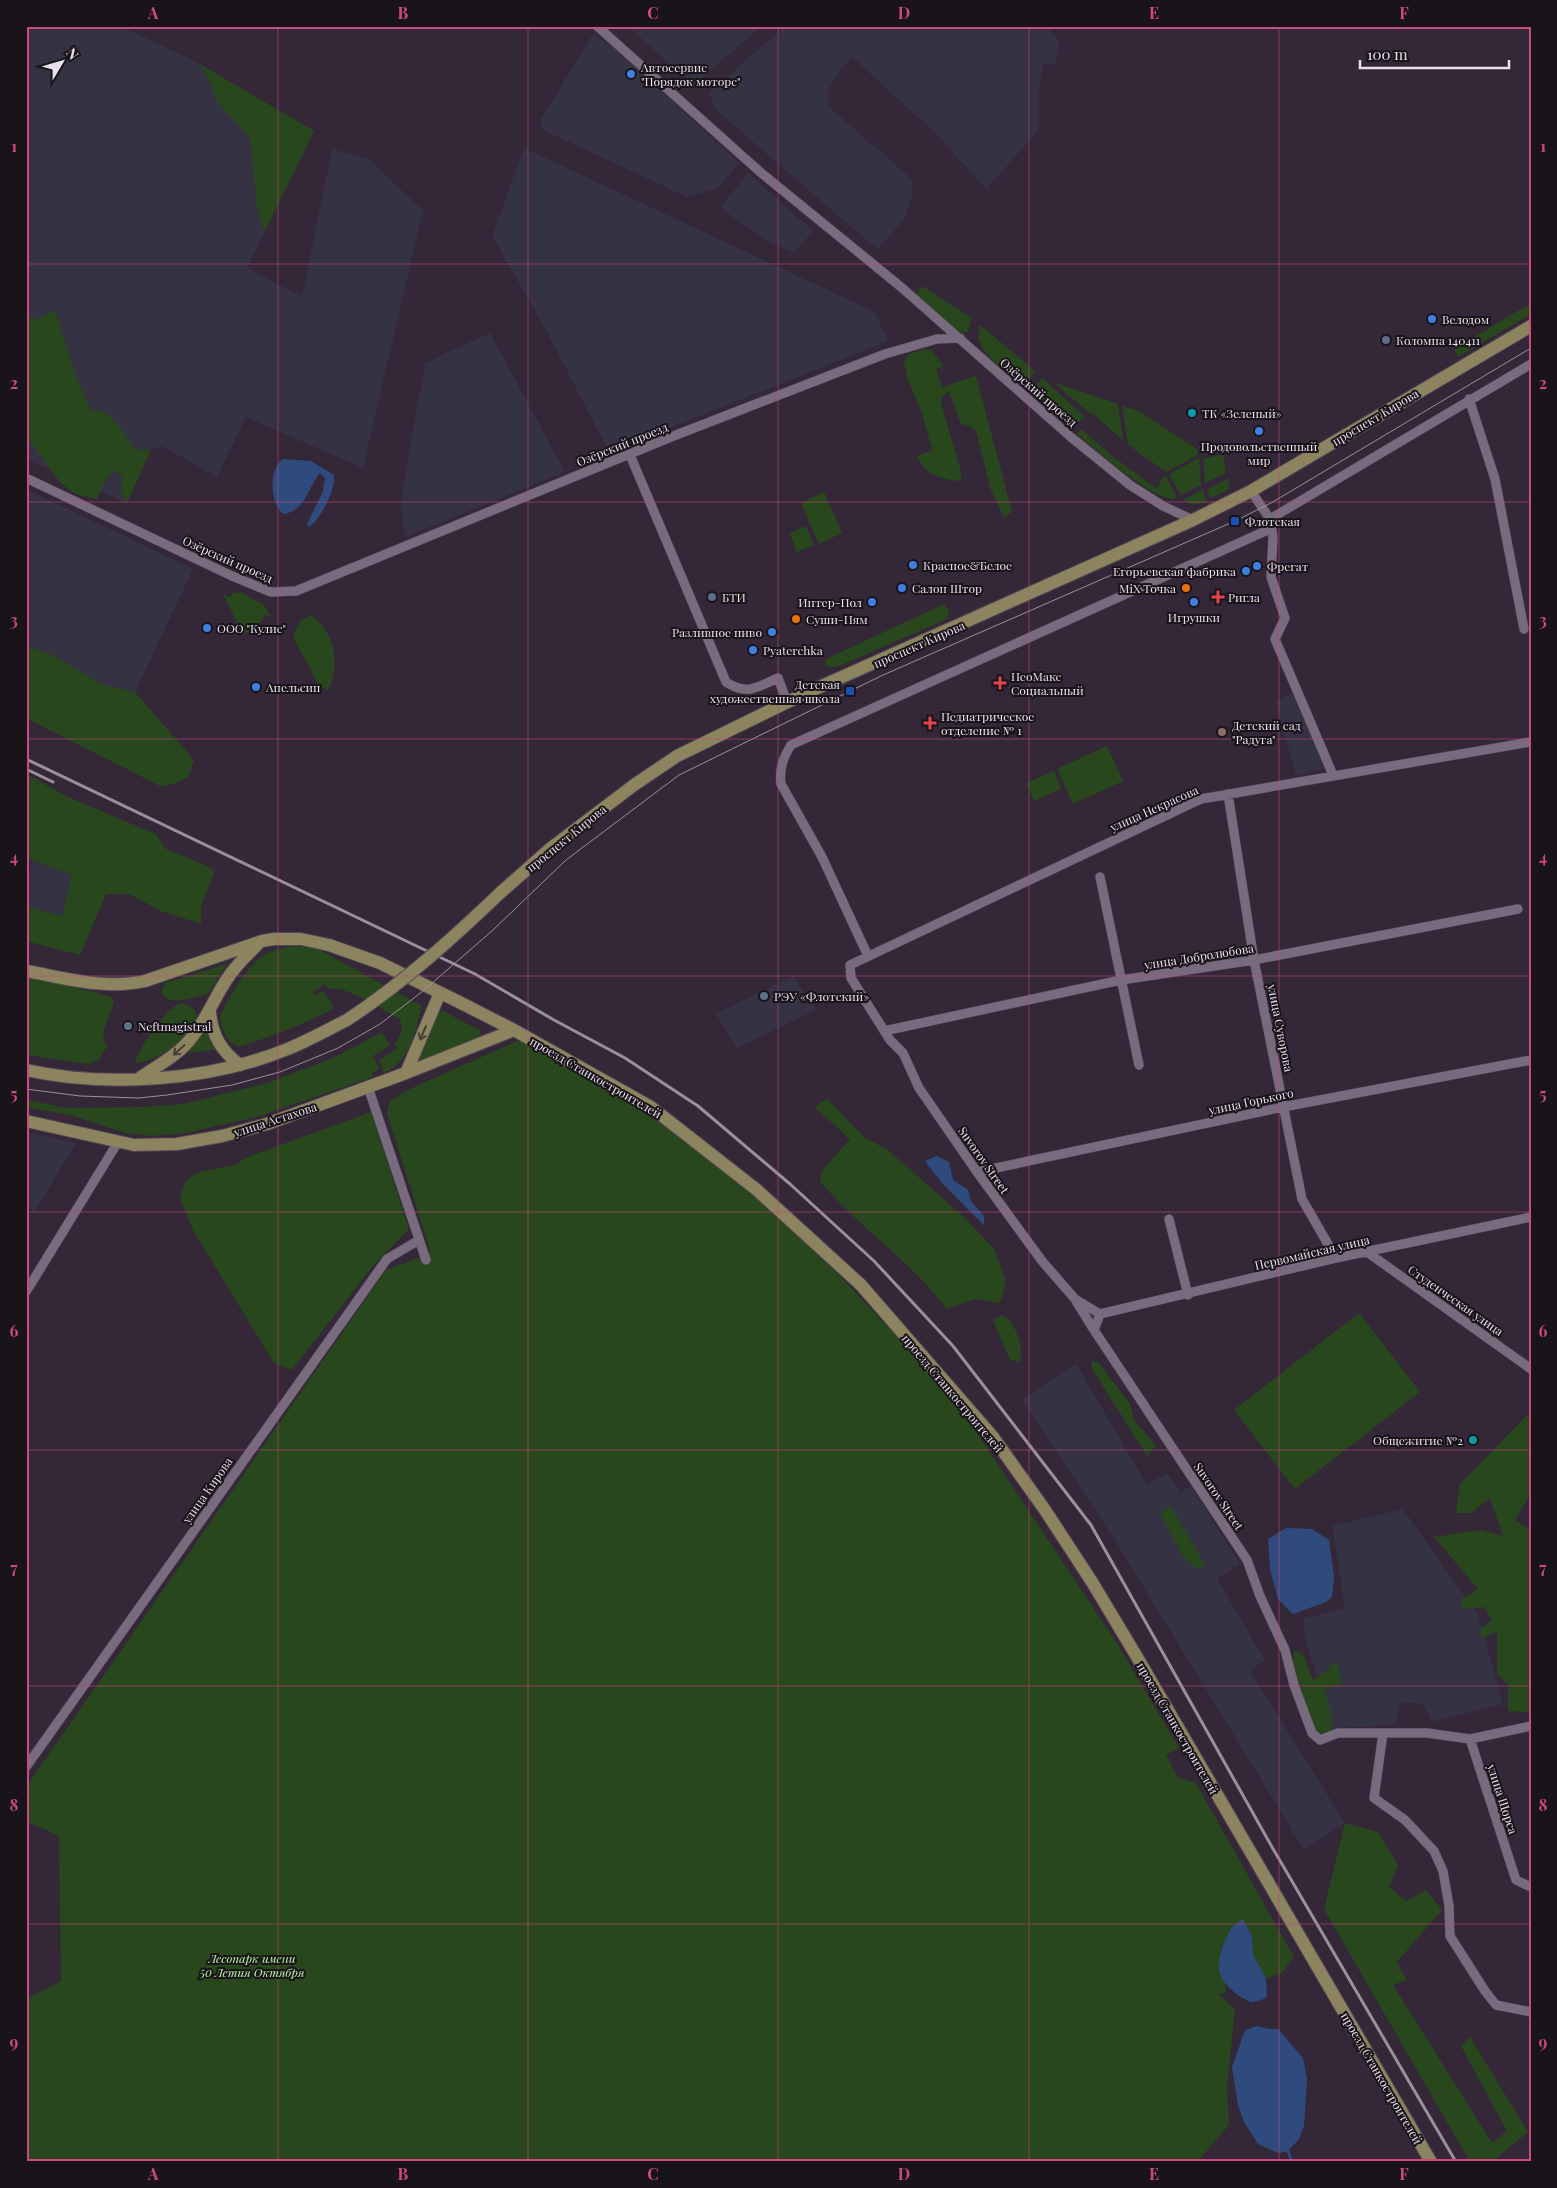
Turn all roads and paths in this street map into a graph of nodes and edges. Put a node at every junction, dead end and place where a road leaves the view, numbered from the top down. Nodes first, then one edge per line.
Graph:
1 (597, 26) edge
2 (1531, 326) edge
3 (960, 338) junction
4 (1531, 364) edge
5 (1470, 399) junction
6 (630, 455) junction
7 (26, 478) edge
8 (1251, 491) junction
9 (1193, 520) junction
10 (1271, 523) junction
11 (1524, 629) dead end
12 (788, 702) junction
13 (1530, 742) edge
14 (1333, 775) junction
15 (1228, 794) junction
16 (1100, 877) dead end
17 (1518, 909) dead end
18 (262, 941) junction
19 (868, 956) junction
20 (1254, 960) junction
21 (26, 971) edge
22 (1121, 980) junction
23 (440, 993) junction
24 (210, 1012) junction
25 (514, 1030) junction
26 (884, 1031) junction
27 (1531, 1060) edge
28 (240, 1065) junction
29 (1139, 1065) dead end
30 (26, 1070) edge
31 (406, 1073) junction
32 (139, 1078) junction
33 (368, 1087) junction
34 (1283, 1107) junction
35 (26, 1121) edge
36 (118, 1142) junction
37 (976, 1172) junction
38 (1531, 1217) edge
39 (1169, 1219) dead end
40 (419, 1240) junction
41 (1367, 1252) junction
42 (1336, 1258) junction
43 (426, 1260) dead end
44 (26, 1292) edge
45 (1188, 1295) junction
46 (1075, 1299) junction
47 (1100, 1314) junction
48 (1094, 1330) junction
49 (1531, 1369) edge
50 (1531, 1726) edge
51 (1383, 1733) junction
52 (1470, 1739) junction
53 (26, 1767) edge
54 (1531, 1887) edge
55 (1531, 2012) edge
56 (1431, 2162) edge

1 - 3 street
2 - 8 main road, проспект Кирова
3 - 6 street, Озёрский проезд
3 - 9 street, Озёрский проезд
4 - 5 street
5 - 10 street
5 - 11 street
6 - 7 street, Озёрский проезд
6 - 12 street
8 - 9 main road, проспект Кирова
8 - 10 street
9 - 12 main road, проспект Кирова
10 - 14 street
10 - 19 street
12 - 28 main road, проспект Кирова, bridge
13 - 14 street, улица Некрасова
14 - 15 street, улица Некрасова
15 - 19 street, улица Некрасова
15 - 20 street, улица Суворова
16 - 22 street
17 - 20 street, улица Добролюбова
18 - 21 main road
18 - 23 main road, проезд Станкостроителей
18 - 24 main road
19 - 26 street, Suvorov Street
20 - 22 street, улица Добролюбова
20 - 34 street, улица Суворова
22 - 26 street, улица Добролюбова
22 - 29 street
23 - 25 main road, проезд Станкостроителей
23 -> 31 main road
24 - 28 main road
24 -> 32 main road
25 - 31 main road, улица Астахова
25 - 56 main road, проезд Станкостроителей
26 - 37 street, Suvorov Street
27 - 34 street, улица Горького
28 - 32 main road
30 - 32 main road
31 - 33 main road, улица Астахова
33 - 36 main road, улица Астахова
33 - 40 street
34 - 37 street, улица Горького
34 - 42 street, улица Суворова
35 - 36 main road, улица Астахова
36 - 44 street
37 - 46 street, Suvorov Street
38 - 41 street, Первомайская улица
39 - 45 street
40 - 43 street
40 - 53 street, улица Кирова
41 - 42 street, Первомайская улица
41 - 49 street, Студенческая улица
42 - 45 street, Первомайская улица
45 - 47 street, Первомайская улица
46 - 47 street, Suvorov Street
46 - 48 street
47 - 48 street
48 - 51 street, Suvorov Street
50 - 52 street
51 - 52 street
51 - 55 street
52 - 54 street, улица Щорса

